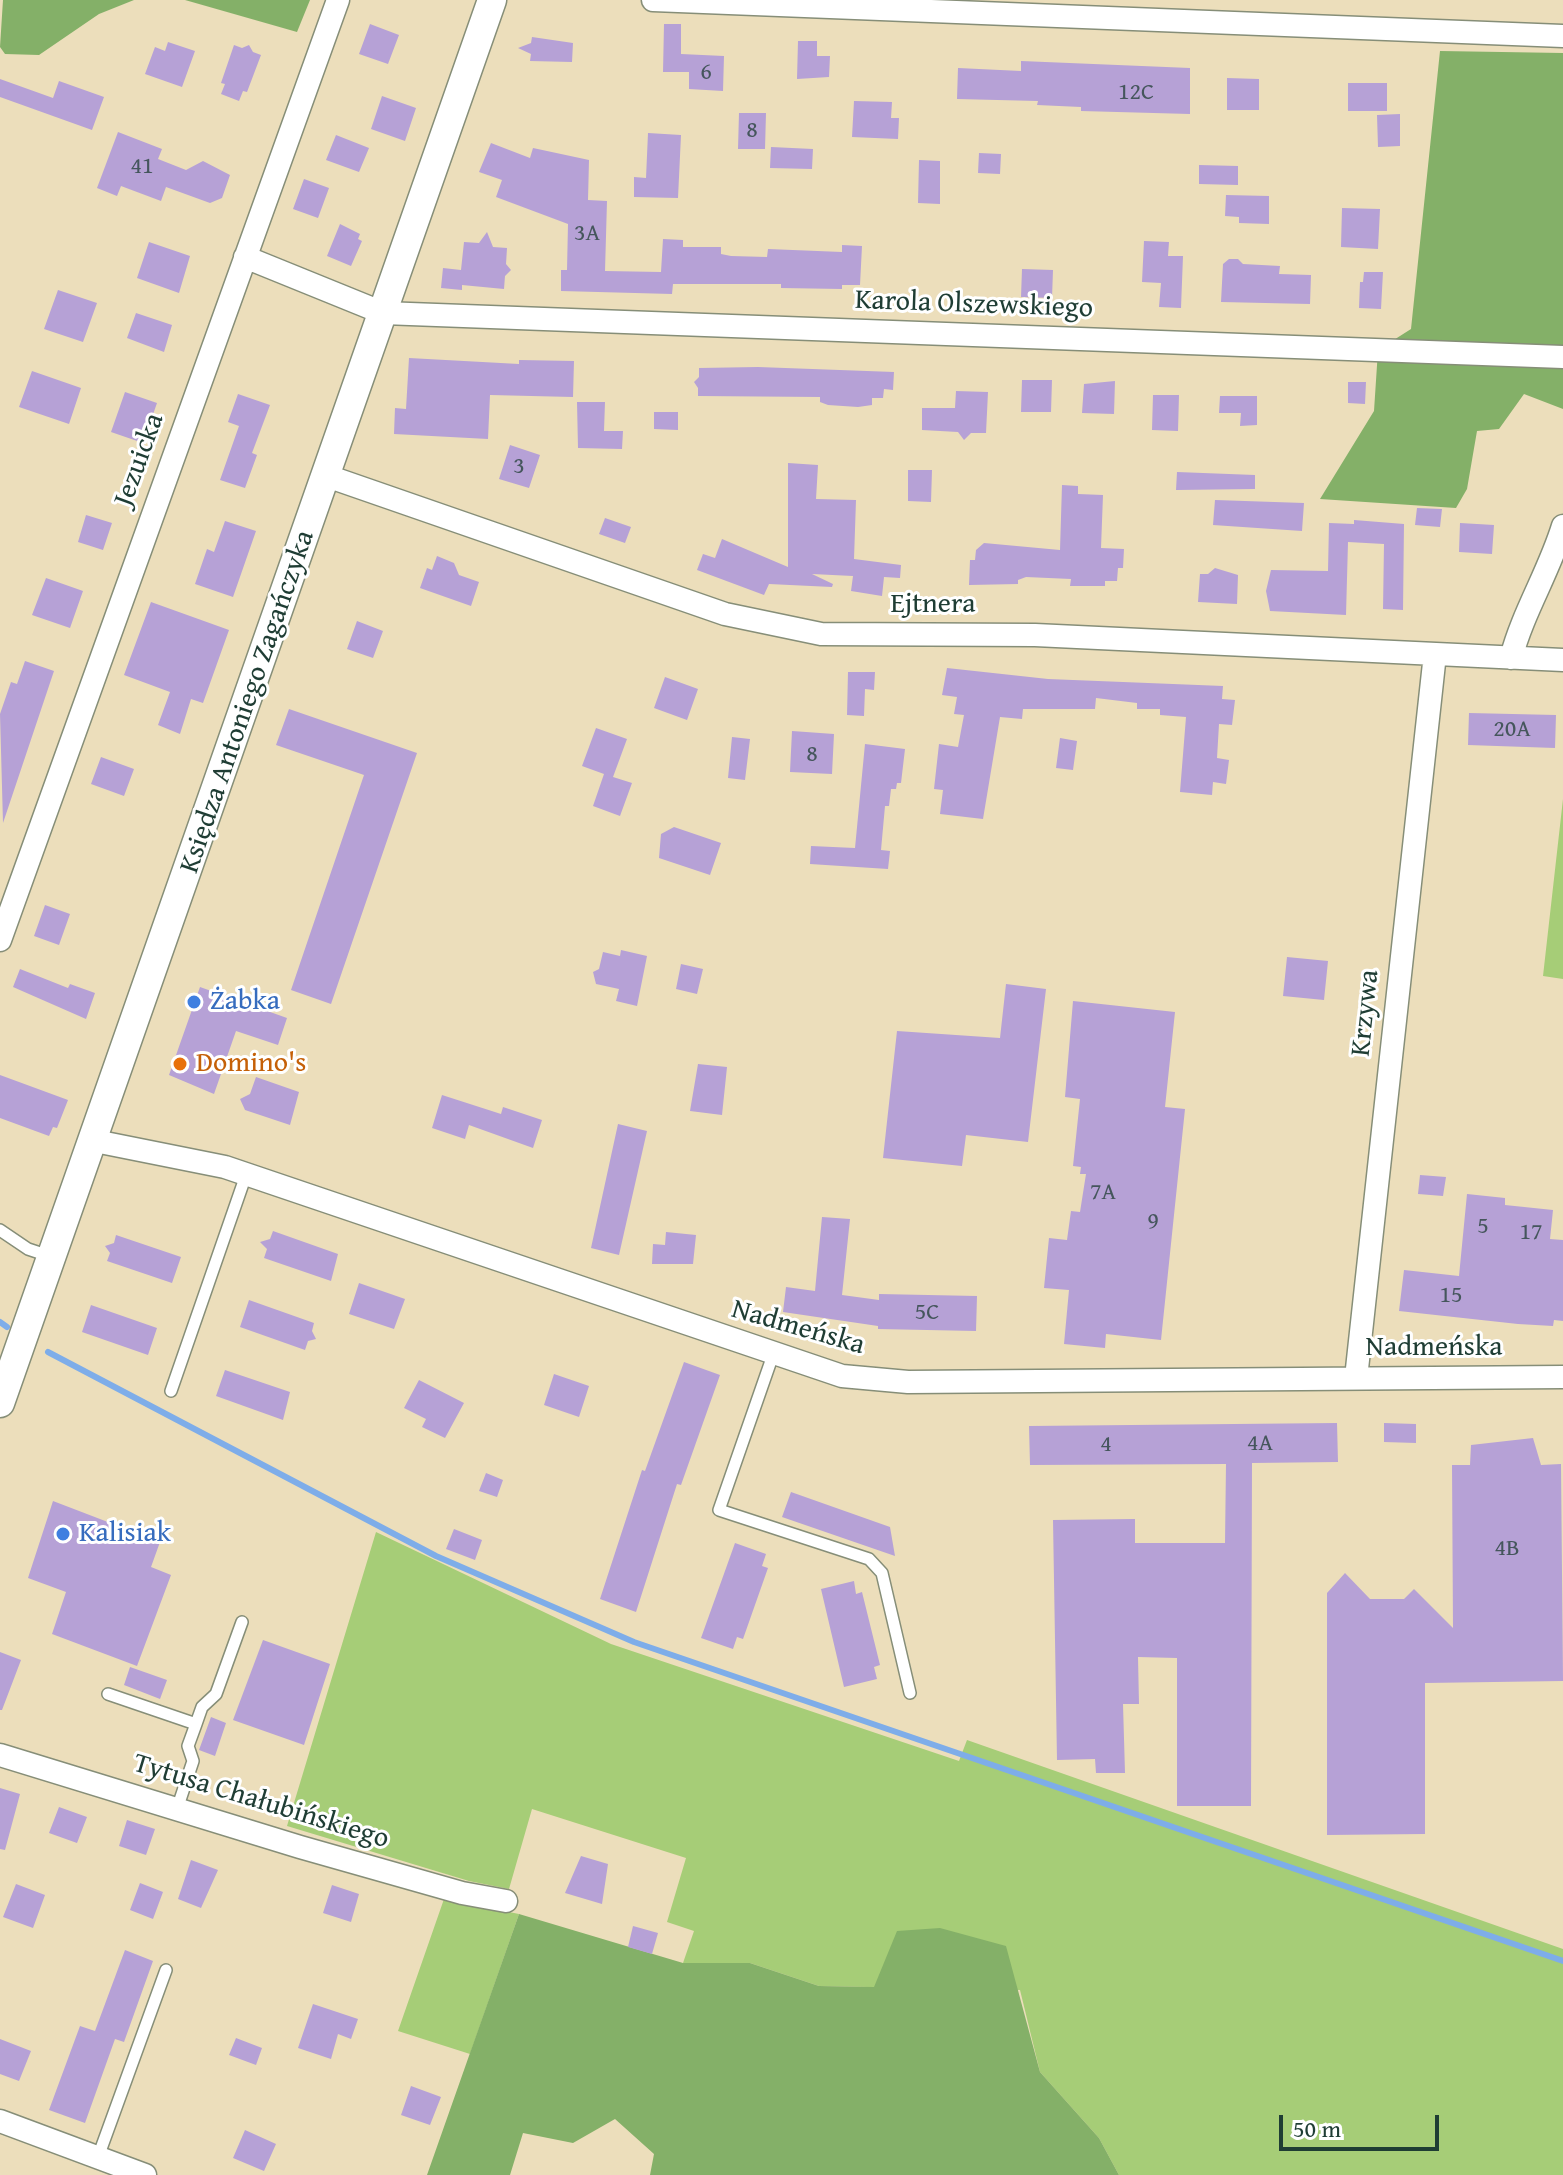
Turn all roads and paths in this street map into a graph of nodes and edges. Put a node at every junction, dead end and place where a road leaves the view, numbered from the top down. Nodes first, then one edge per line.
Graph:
1 (338, 0) edge
2 (492, 0) edge
3 (653, 0) edge
4 (756, 2) edge
5 (1563, 36) edge
6 (245, 257) junction
7 (383, 313) junction
8 (1563, 357) edge
9 (327, 476) junction
10 (1563, 526) edge
11 (1435, 654) junction
12 (1511, 658) junction
13 (1563, 660) edge
14 (0, 940) edge
15 (95, 1141) junction
16 (246, 1175) junction
17 (0, 1230) edge
18 (52, 1257) junction
19 (773, 1355) junction
20 (1563, 1377) edge
21 (1356, 1378) junction
22 (171, 1391) dead end
23 (0, 1403) edge
24 (242, 1622) dead end
25 (910, 1693) dead end
26 (108, 1694) dead end
27 (196, 1724) junction
28 (0, 1755) edge
29 (177, 1809) junction
30 (506, 1901) dead end
31 (166, 1970) dead end
32 (0, 2121) edge
33 (104, 2165) edge
34 (145, 2175) edge

1 - 6 street, Jezuicka
2 - 7 street, Księdza Antoniego Zagańczyka
3 - 4 street
4 - 5 street
6 - 7 street, Karola Olszewskiego
6 - 14 street, Jezuicka
7 - 8 street, Karola Olszewskiego
7 - 9 street, Księdza Antoniego Zagańczyka
9 - 11 street, Ejtnera
9 - 15 street, Księdza Antoniego Zagańczyka
10 - 12 street
11 - 12 street, Ejtnera
11 - 21 street, Krzywa
12 - 13 street, Ejtnera
15 - 16 street, Nadmeńska
15 - 18 street, Księdza Antoniego Zagańczyka
16 - 19 street, Nadmeńska
16 - 22 lane
17 - 18 lane
18 - 23 street, Księdza Antoniego Zagańczyka
19 - 21 street, Nadmeńska
19 - 25 lane
20 - 21 street, Nadmeńska
24 - 27 lane
26 - 27 lane
27 - 29 lane
28 - 29 street, Tytusa Chałubińskiego
29 - 30 street, Tytusa Chałubińskiego
31 - 33 lane
32 - 33 street
33 - 34 street

